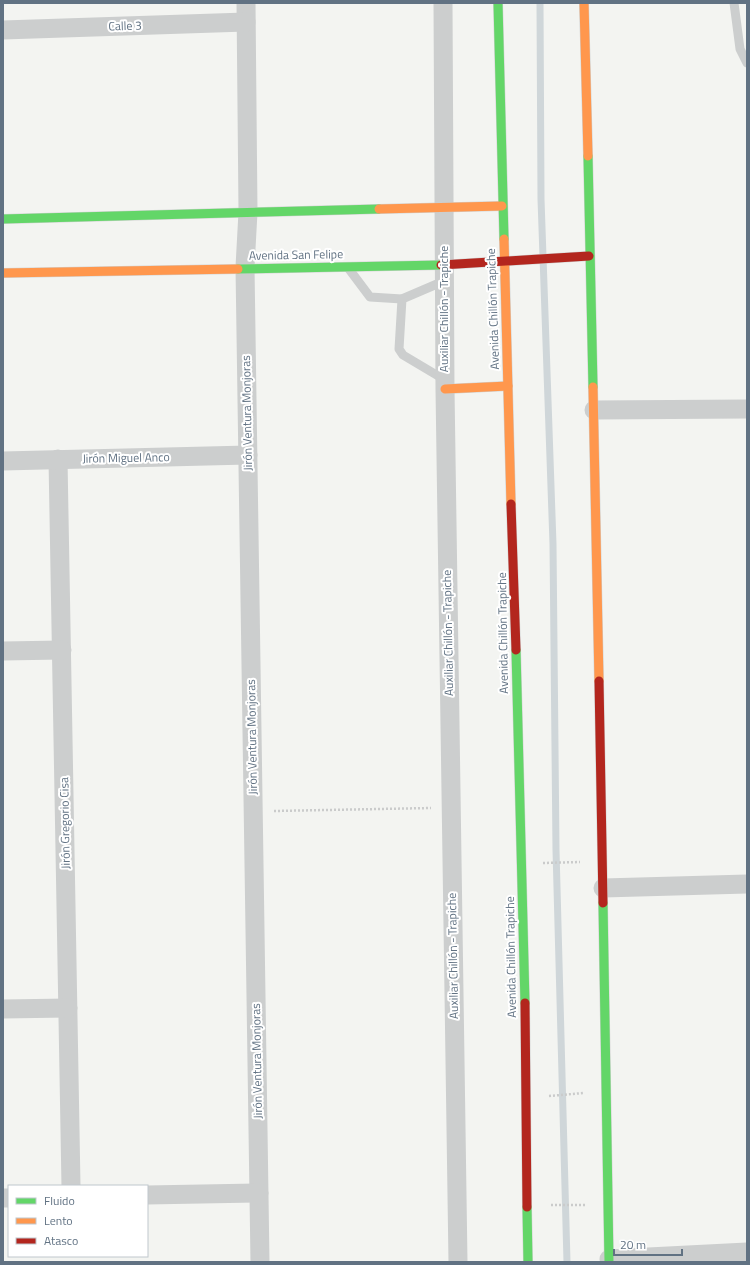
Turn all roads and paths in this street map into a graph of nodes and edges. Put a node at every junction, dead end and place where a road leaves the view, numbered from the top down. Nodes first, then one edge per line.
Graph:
1 (246, 3) edge
2 (443, 3) edge
3 (498, 3) edge
4 (584, 3) edge
5 (734, 3) edge
6 (246, 22) junction
7 (3, 30) edge
8 (747, 63) edge
9 (502, 206) junction
10 (444, 208) junction
11 (248, 212) junction
12 (3, 219) edge
13 (589, 256) junction
14 (504, 261) junction
15 (347, 266) junction
16 (245, 267) junction
17 (3, 273) edge
18 (444, 273) junction
19 (402, 299) junction
20 (445, 384) junction
21 (508, 386) junction
22 (747, 409) edge
23 (594, 410) junction
24 (248, 455) junction
25 (58, 459) junction
26 (3, 461) edge
27 (62, 650) junction
28 (3, 651) edge
29 (451, 807) junction
30 (253, 812) junction
31 (602, 862) junction
32 (521, 863) junction
33 (747, 884) edge
34 (603, 888) junction
35 (68, 1008) junction
36 (3, 1009) edge
37 (607, 1092) junction
38 (526, 1098) junction
39 (71, 1185) edge
40 (259, 1193) junction
41 (148, 1195) edge
42 (528, 1204) junction
43 (608, 1206) junction
44 (747, 1252) edge
45 (609, 1261) edge
46 (260, 1262) edge
47 (458, 1262) edge
48 (528, 1262) edge

1 - 6 street, Jirón Ventura Monjoras
2 - 10 street, Auxiliar Chillón - Trapiche
3 - 9 main road, Avenida Chillón Trapiche
4 - 13 main road
5 - 8 lane
6 - 7 street, Calle 3
6 - 11 street, Jirón Ventura Monjoras
9 - 10 main road
9 - 14 main road, Avenida Chillón Trapiche
10 - 11 main road
10 - 18 street, Auxiliar Chillón - Trapiche
11 - 12 main road
11 - 16 street, Jirón Ventura Monjoras
13 - 14 main road, Avenida San Felipe
13 - 23 main road
14 - 18 main road, Avenida San Felipe
14 - 21 main road, Avenida Chillón Trapiche
15 - 16 main road, Avenida San Felipe
15 - 18 main road, Avenida San Felipe
15 - 19 lane
16 - 17 main road, Avenida San Felipe
16 - 24 street, Jirón Ventura Monjoras
18 - 19 lane
18 - 20 street, Auxiliar Chillón - Trapiche
19 - 20 lane
20 - 21 main road
20 - 29 street, Auxiliar Chillón - Trapiche
21 - 32 main road, Avenida Chillón Trapiche
22 - 23 street
23 - 31 main road
24 - 25 street, Jirón Miguel Anco
24 - 30 street, Jirón Ventura Monjoras
25 - 26 street, Jirón Miguel Anco
25 - 27 street, Jirón Gregorio Cisa
27 - 28 street
27 - 35 street, Jirón Gregorio Cisa
29 - 30 path
29 - 47 street, Auxiliar Chillón - Trapiche
30 - 40 street, Jirón Ventura Monjoras
31 - 32 path
31 - 34 main road
32 - 38 main road, Avenida Chillón Trapiche
33 - 34 street
34 - 37 main road
35 - 36 street
35 - 39 street, Jirón Gregorio Cisa
37 - 38 path
37 - 43 main road
38 - 42 main road, Avenida Chillón Trapiche
40 - 41 street
40 - 46 street, Jirón Ventura Monjoras
42 - 43 path
42 - 48 main road, Avenida Chillón Trapiche
43 - 45 main road
44 - 45 street

